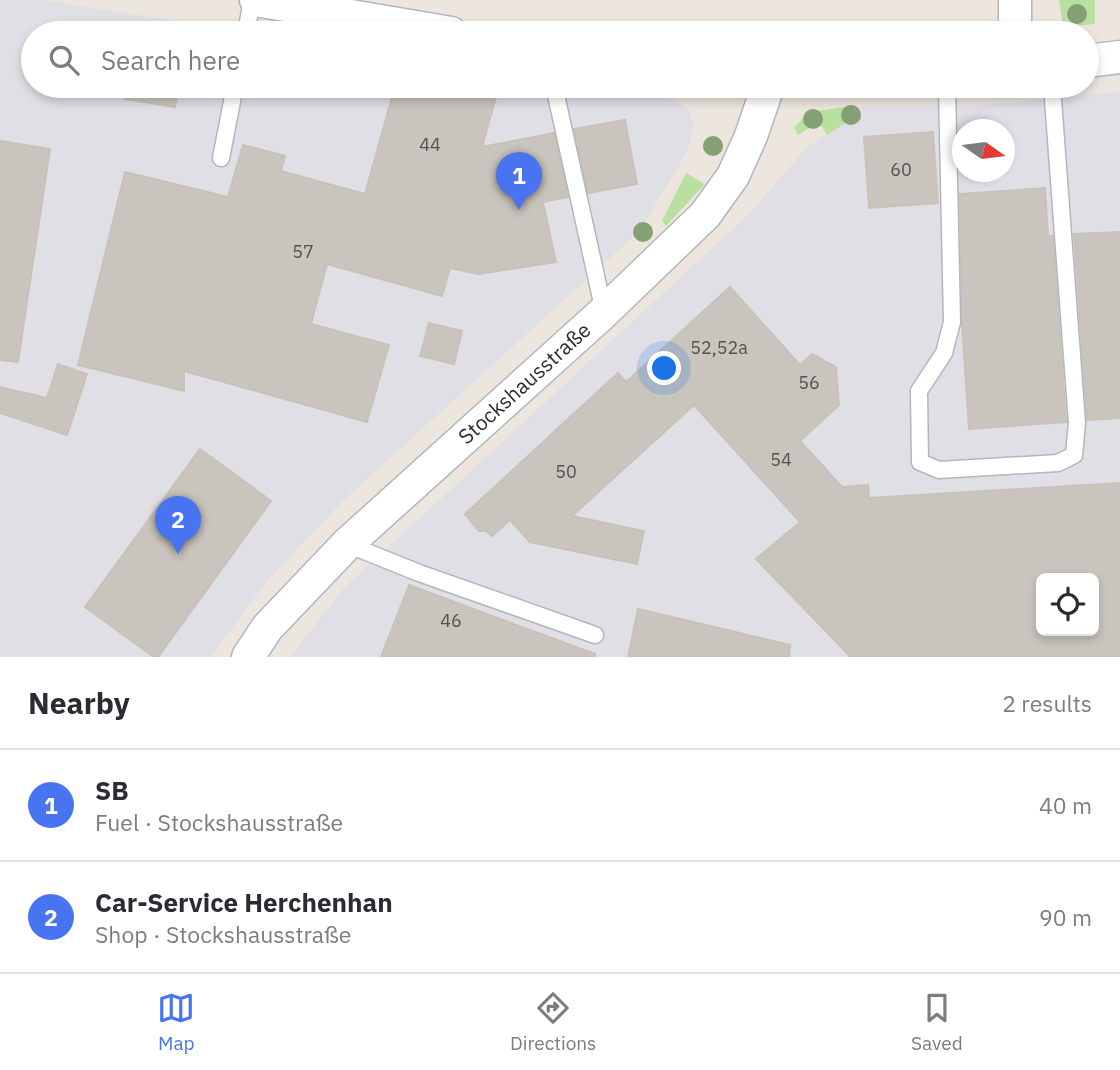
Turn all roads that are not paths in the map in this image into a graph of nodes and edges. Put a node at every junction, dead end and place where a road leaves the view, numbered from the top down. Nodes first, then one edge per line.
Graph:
1 (254, 0) edge
2 (1015, 0) edge
3 (249, 21) edge
4 (379, 21) edge
5 (1015, 21) edge
6 (1120, 57) edge
7 (1099, 60) edge
8 (233, 98) edge
9 (557, 98) edge
10 (764, 98) edge
11 (947, 98) edge
12 (1053, 98) edge
13 (221, 158) dead end
14 (604, 312) junction
15 (347, 544) junction
16 (595, 635) dead end
17 (248, 657) edge

1 - 3 lane
1 - 4 street
2 - 5 street
6 - 7 street
8 - 13 lane
9 - 14 lane
10 - 14 street, Stockshausstraße
11 - 12 lane
14 - 15 street, Stockshausstraße
15 - 16 lane
15 - 17 street, Stockshausstraße

